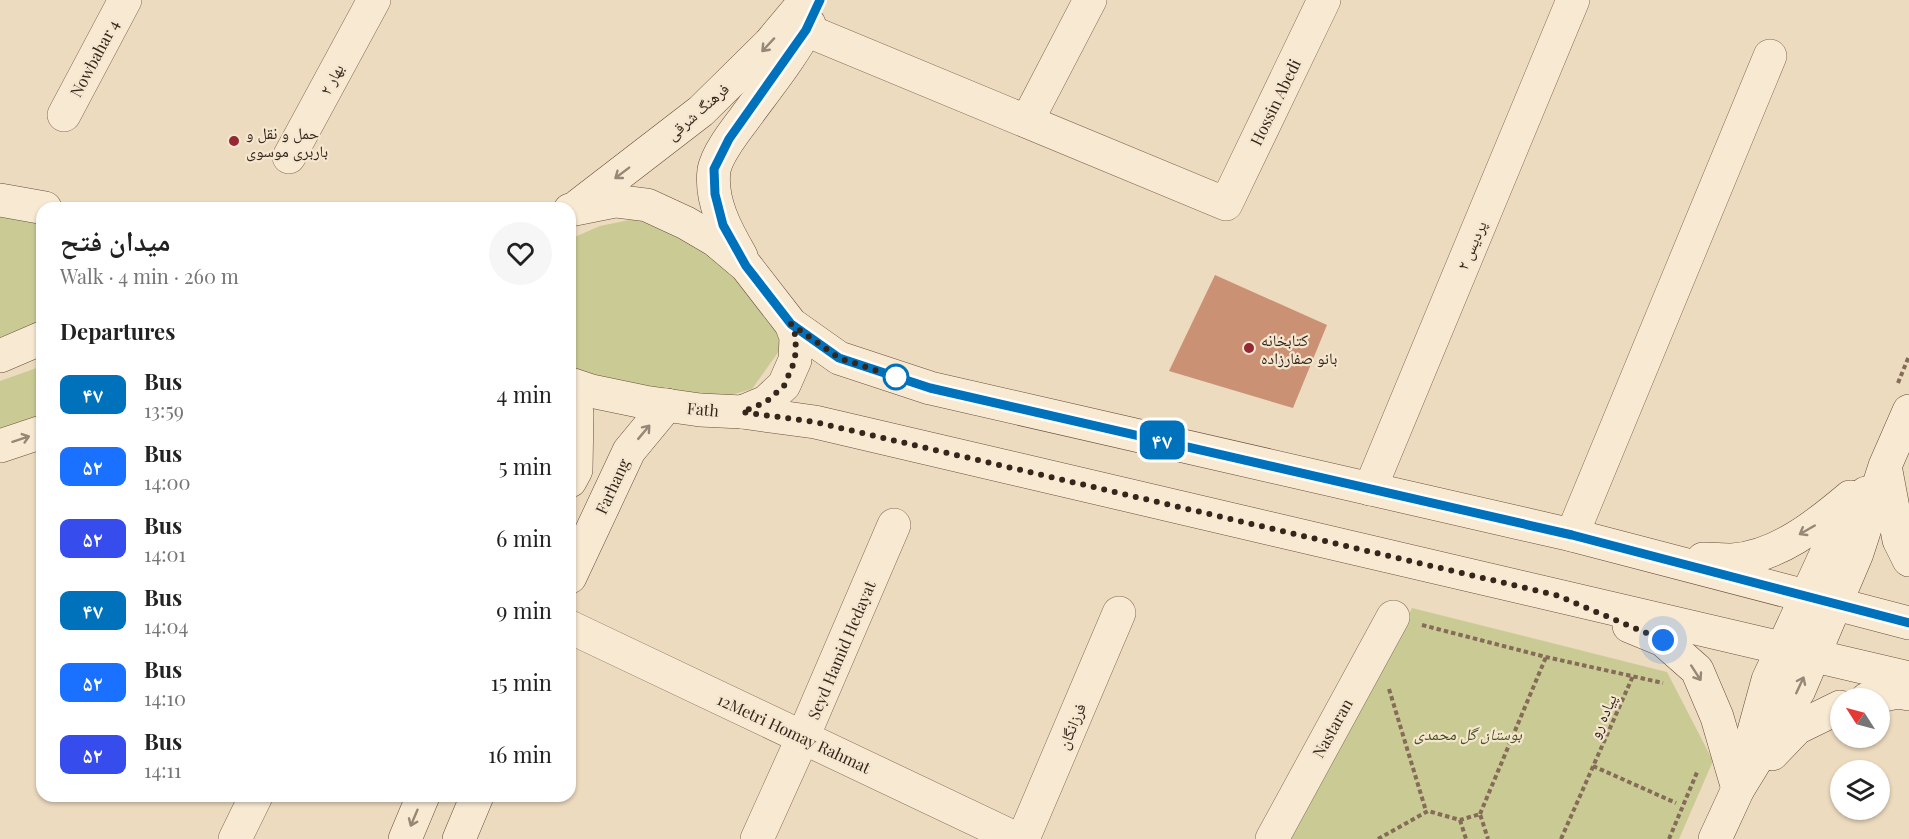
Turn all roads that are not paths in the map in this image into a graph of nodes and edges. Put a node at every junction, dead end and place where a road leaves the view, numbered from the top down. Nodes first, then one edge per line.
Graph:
1 (125, 0) edge
2 (374, 0) edge
3 (820, 0) edge
4 (1090, 0) edge
5 (1324, 0) edge
6 (1573, 0) edge
7 (806, 15) edge
8 (1770, 56) dead end
9 (64, 115) dead end
10 (1027, 121) junction
11 (289, 158) dead end
12 (0, 200) edge
13 (36, 206) edge
14 (576, 207) edge
15 (576, 208) edge
16 (746, 266) junction
17 (791, 324) junction
18 (576, 386) edge
19 (667, 405) junction
20 (576, 410) edge
21 (1909, 411) edge
22 (742, 412) junction
23 (36, 434) edge
24 (0, 446) edge
25 (1885, 466) junction
26 (576, 470) edge
27 (1370, 489) junction
28 (894, 525) dead end
29 (1572, 535) junction
30 (1664, 558) junction
31 (1909, 560) edge
32 (576, 564) edge
33 (1556, 595) junction
34 (1821, 600) junction
35 (1119, 613) dead end
36 (1393, 617) road end
37 (1909, 623) edge
38 (576, 630) edge
39 (1798, 652) junction
40 (1909, 678) edge
41 (1890, 694) edge
42 (1909, 694) edge
43 (1830, 712) edge
44 (803, 737) junction
45 (1738, 789) junction
46 (253, 802) edge
47 (420, 802) edge
48 (474, 802) edge
49 (235, 839) edge
50 (405, 839) edge
51 (459, 839) edge
52 (757, 839) edge
53 (1017, 839) edge
54 (1023, 839) edge
55 (1272, 839) edge
56 (1715, 839) edge

1 - 9 street, Nowbahar 4
2 - 11 street, بهار ۲
3 - 7 street, فرهنگ شرقی
4 - 10 street
5 - 10 street, Hossin Abedi
6 - 27 street, پردیس ۲
7 - 10 street
7 -> 14 street, فرهنگ شرقی
7 - 16 street, فرهنگ شرقی
8 - 29 street
12 - 13 street
15 - 16 street, Fath
16 - 17 street, Fath
17 - 22 street, Fath
17 - 27 street
18 - 19 street, Fath
19 - 22 street, Fath
32 -> 19 street, Farhang
20 - 26 street
21 - 25 street
22 - 33 street
24 -> 23 street
25 -> 30 street
25 - 31 street
25 - 34 street
27 - 29 street
28 - 44 street, Seyd Hamid Hedayat
29 - 30 street
30 - 34 street
33 - 39 street
33 -> 45 street
34 - 37 street
34 - 39 street
35 - 54 street, فرزانگان
36 - 55 street, Nastaran
38 - 44 street, 12Metri Homay Rahmat
39 - 40 street
39 - 45 street
41 - 42 street
43 - 45 street
44 - 52 street, Seyd Hamid Hedayat
44 - 53 street, 12Metri Homay Rahmat
45 - 56 street
46 - 49 street
47 -> 50 street
48 - 51 street

